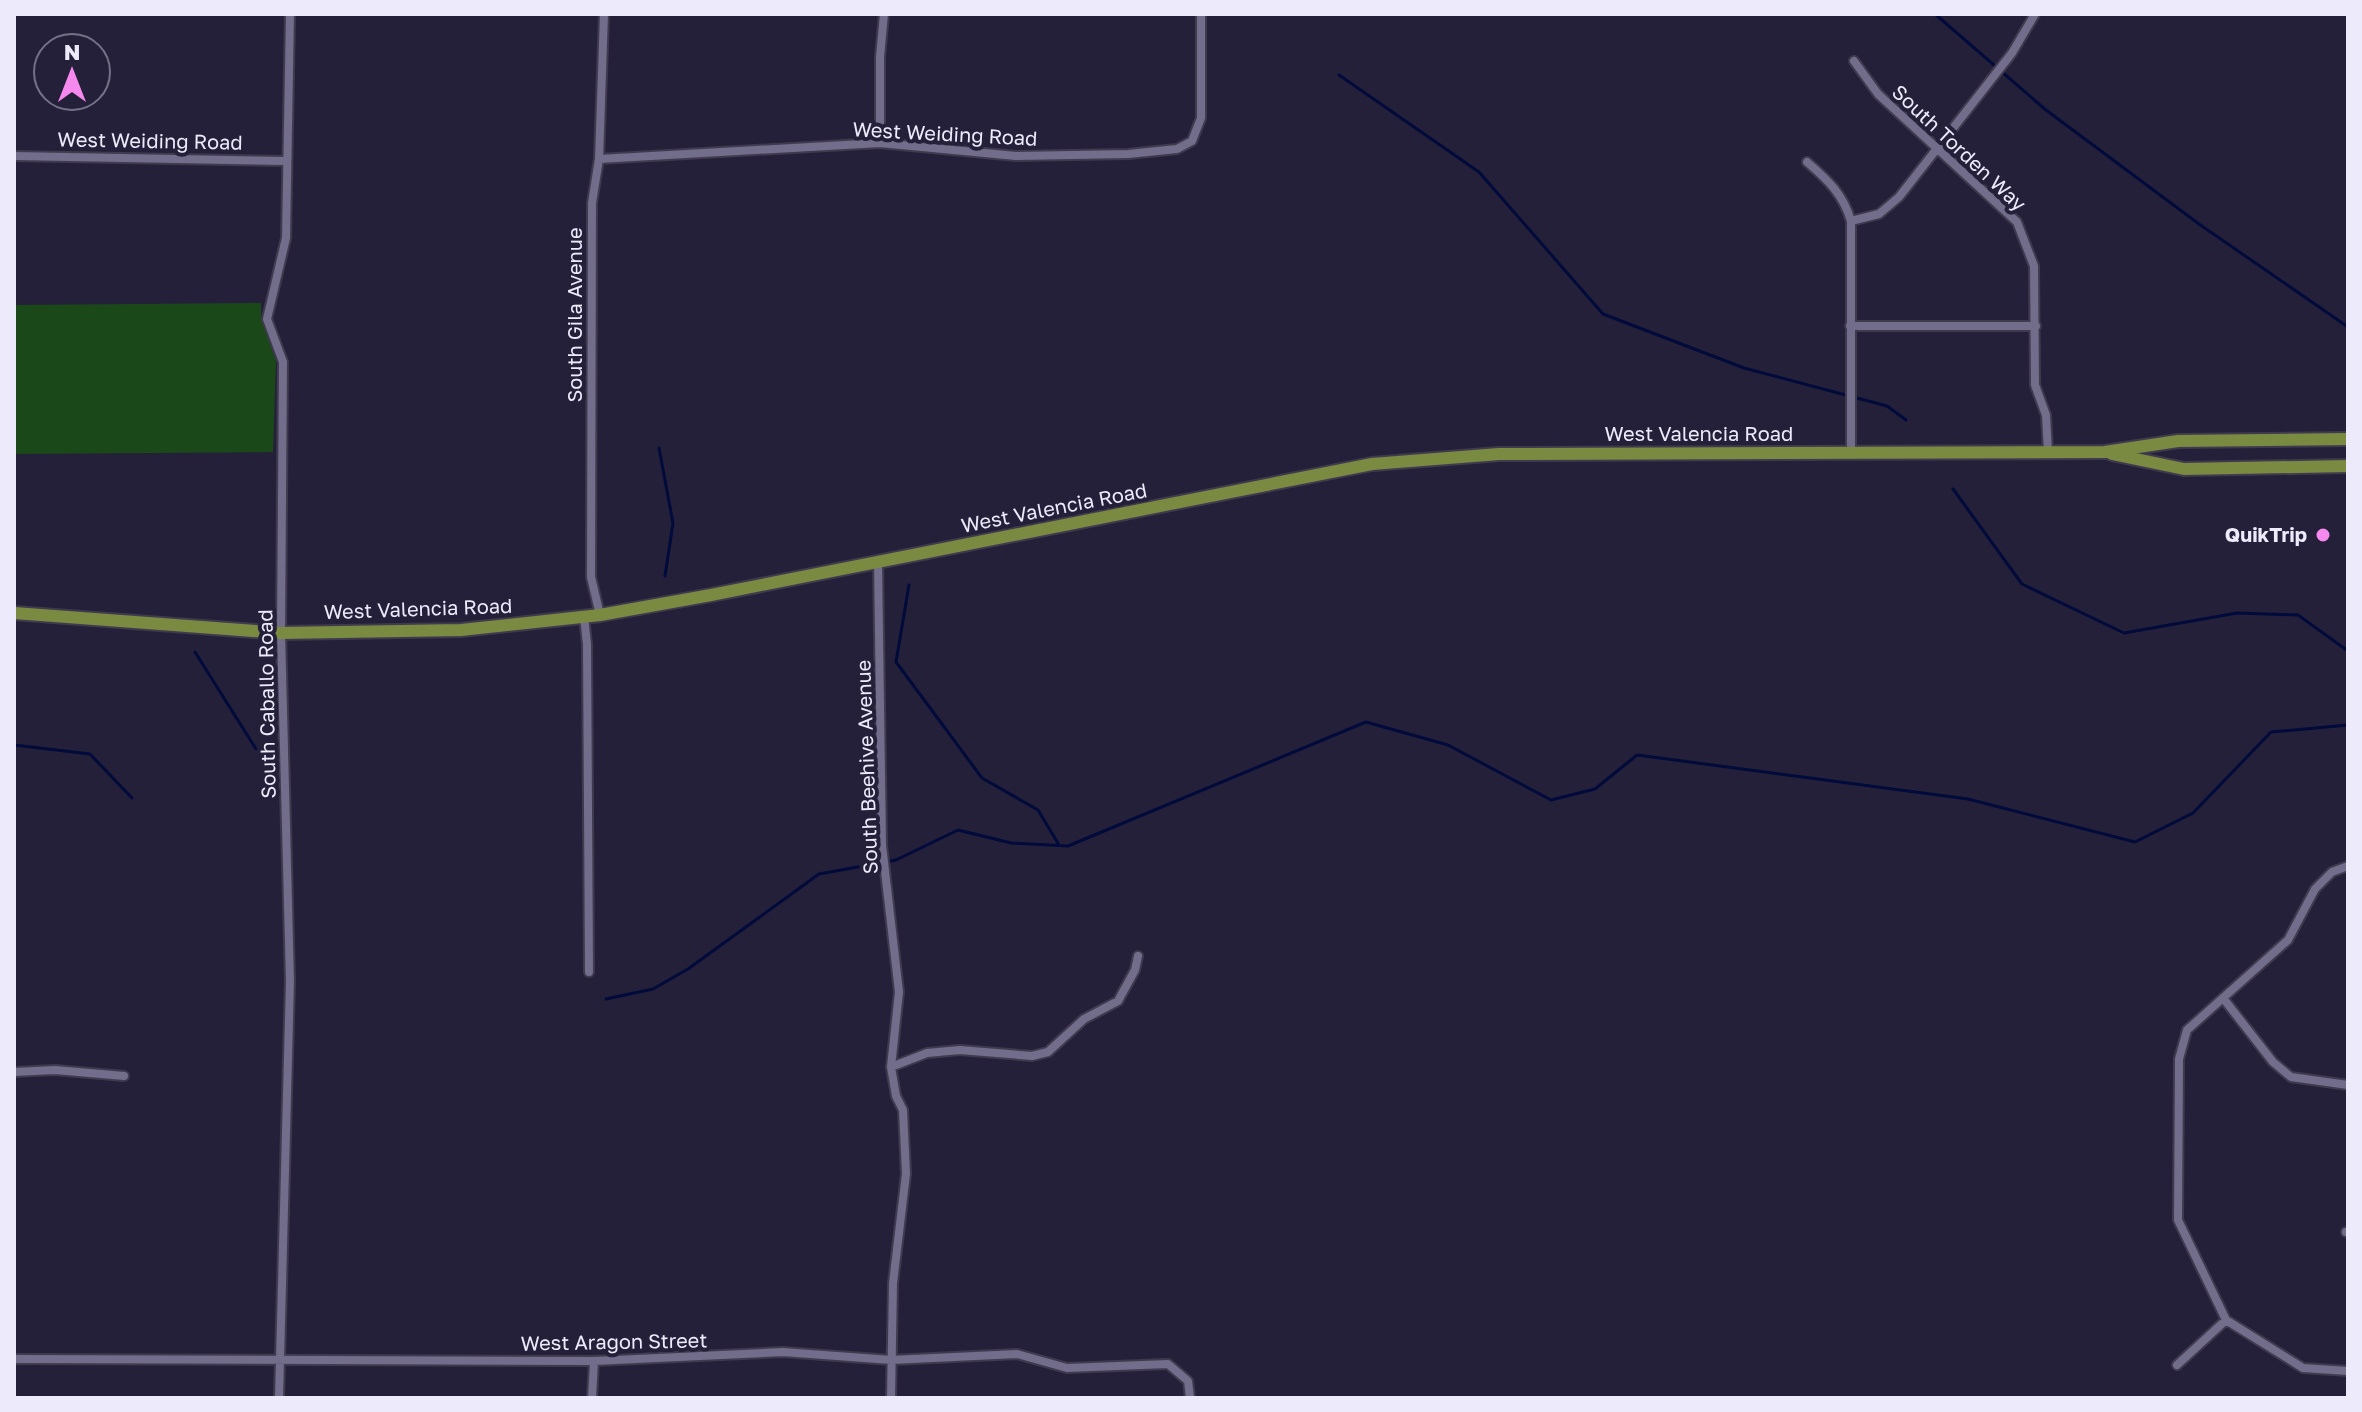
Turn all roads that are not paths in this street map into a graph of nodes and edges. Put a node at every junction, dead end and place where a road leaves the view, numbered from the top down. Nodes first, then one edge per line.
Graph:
1 (290, 14) edge
2 (604, 14) edge
3 (884, 14) edge
4 (1201, 14) edge
5 (2035, 14) edge
6 (1854, 61) dead end
7 (880, 143) junction
8 (1937, 146) junction
9 (14, 156) edge
10 (599, 159) junction
11 (286, 161) junction
12 (1807, 162) dead end
13 (1851, 221) junction
14 (1850, 326) junction
15 (2036, 326) junction
16 (2348, 439) edge
17 (2048, 452) junction
18 (2105, 452) junction
19 (1851, 453) junction
20 (2348, 466) edge
21 (878, 563) junction
22 (14, 613) edge
23 (600, 615) junction
24 (584, 617) junction
25 (281, 633) junction
26 (2348, 866) edge
27 (1138, 956) dead end
28 (589, 972) dead end
29 (2223, 998) junction
30 (891, 1067) junction
31 (14, 1072) edge
32 (124, 1076) dead end
33 (2348, 1085) edge
34 (2226, 1320) junction
35 (280, 1358) junction
36 (14, 1359) edge
37 (891, 1360) junction
38 (594, 1361) junction
39 (2177, 1365) dead end
40 (2348, 1371) edge
41 (279, 1398) edge
42 (592, 1398) edge
43 (891, 1398) edge
44 (1190, 1398) edge

1 - 11 street, South Caballo Road
2 - 10 street, South Gila Avenue
3 - 7 street
4 - 7 street, West Weiding Road
5 - 8 street
6 - 8 street, South Torden Way
7 - 10 street, West Weiding Road
8 - 13 street
8 - 15 street, South Torden Way
9 - 11 street, West Weiding Road
10 - 23 street, South Gila Avenue
11 - 25 street, South Caballo Road
12 - 13 street
13 - 14 street
14 - 15 street
14 - 19 street
15 - 17 street, South Torden Way
16 - 18 main road, West Valencia Road
17 - 18 main road, West Valencia Road
17 - 19 main road, West Valencia Road
18 - 20 main road, West Valencia Road
19 - 21 main road, West Valencia Road
21 - 23 main road, West Valencia Road
21 - 30 street, South Beehive Avenue
22 - 25 main road, West Valencia Road
23 - 24 main road, West Valencia Road
24 - 25 main road, West Valencia Road
24 - 28 street
25 - 35 street, South Caballo Road
26 - 29 street
27 - 30 street
29 - 33 street
29 - 34 street
30 - 37 street, South Beehive Avenue
31 - 32 street
34 - 39 street
34 - 40 street
35 - 36 street, West Aragon Street
35 - 38 street, West Aragon Street
35 - 41 street, South Caballo Road
37 - 38 street, West Aragon Street
37 - 43 street, South Beehive Avenue
37 - 44 street, West Aragon Street
38 - 42 street

